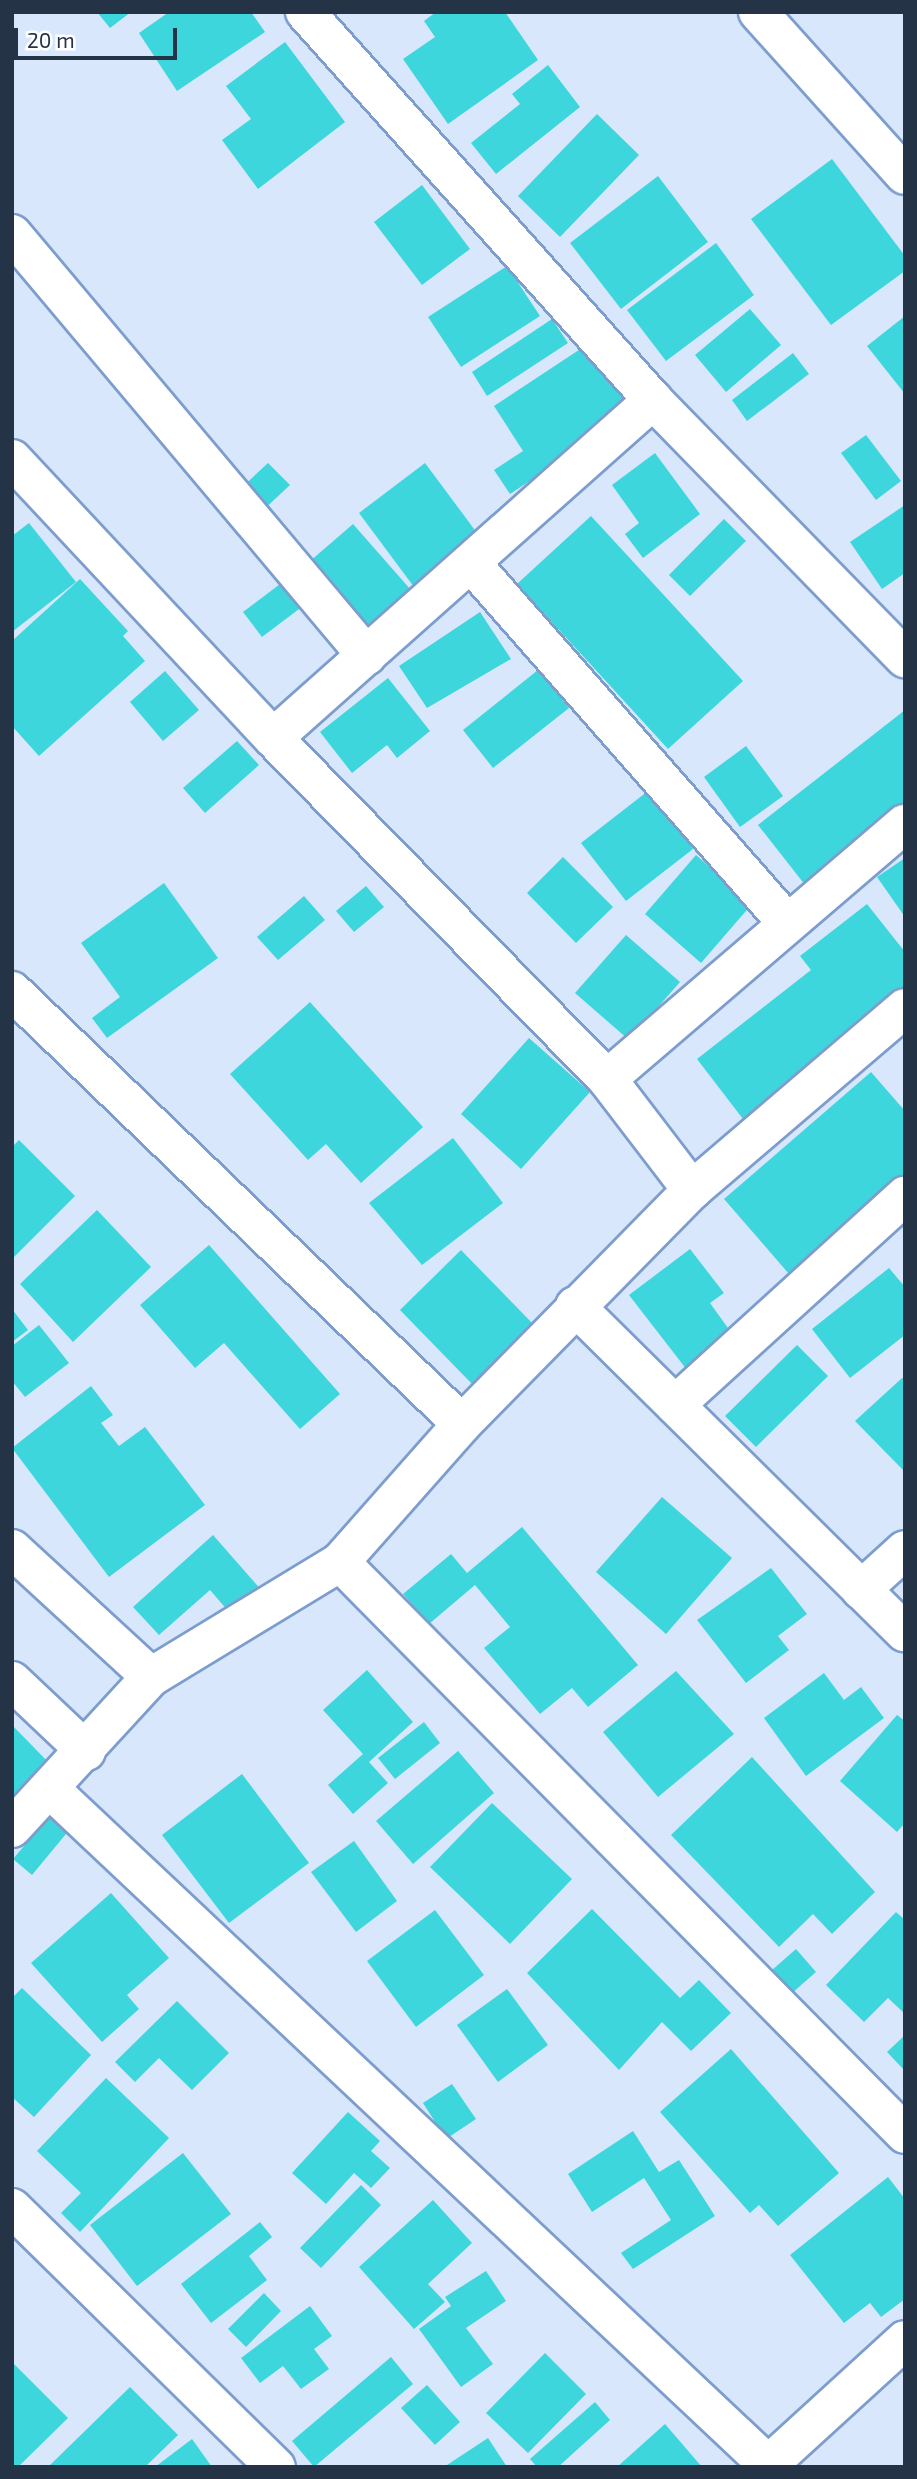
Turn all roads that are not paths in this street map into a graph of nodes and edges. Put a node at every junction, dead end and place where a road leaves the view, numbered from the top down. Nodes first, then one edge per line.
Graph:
1 (305, 12) edge
2 (758, 12) edge
3 (905, 175) edge
4 (12, 234) edge
5 (653, 400) junction
6 (12, 459) edge
7 (471, 563) junction
8 (368, 656) junction
9 (905, 658) edge
10 (273, 738) junction
11 (905, 824) edge
12 (787, 923) junction
13 (12, 991) edge
14 (905, 1008) edge
15 (607, 1079) junction
16 (692, 1190) junction
17 (905, 1196) edge
18 (575, 1306) junction
19 (675, 1405) junction
20 (462, 1424) junction
21 (12, 1549) edge
22 (905, 1550) edge
23 (340, 1562) junction
24 (861, 1590) junction
25 (905, 1632) edge
26 (151, 1677) junction
27 (12, 1681) edge
28 (86, 1751) junction
29 (50, 1788) junction
30 (12, 1828) edge
31 (905, 2134) edge
32 (12, 2208) edge
33 (905, 2340) edge
34 (767, 2466) edge
35 (276, 2467) edge

1 - 5 street
2 - 3 street
4 - 8 street
5 - 7 street
5 - 9 street
6 - 10 street
7 - 8 street
7 - 12 street
8 - 10 street
10 - 15 street
11 - 12 street
12 - 15 street
13 - 20 street
14 - 16 street
15 - 16 street
16 - 18 street
17 - 19 street
18 - 19 street
18 - 20 street
19 - 24 street
20 - 23 street
21 - 26 street
22 - 24 street
23 - 26 street
23 - 31 street
24 - 25 street
26 - 28 street
27 - 28 street
28 - 29 street
29 - 30 street
29 - 34 street
32 - 35 street
33 - 34 street

